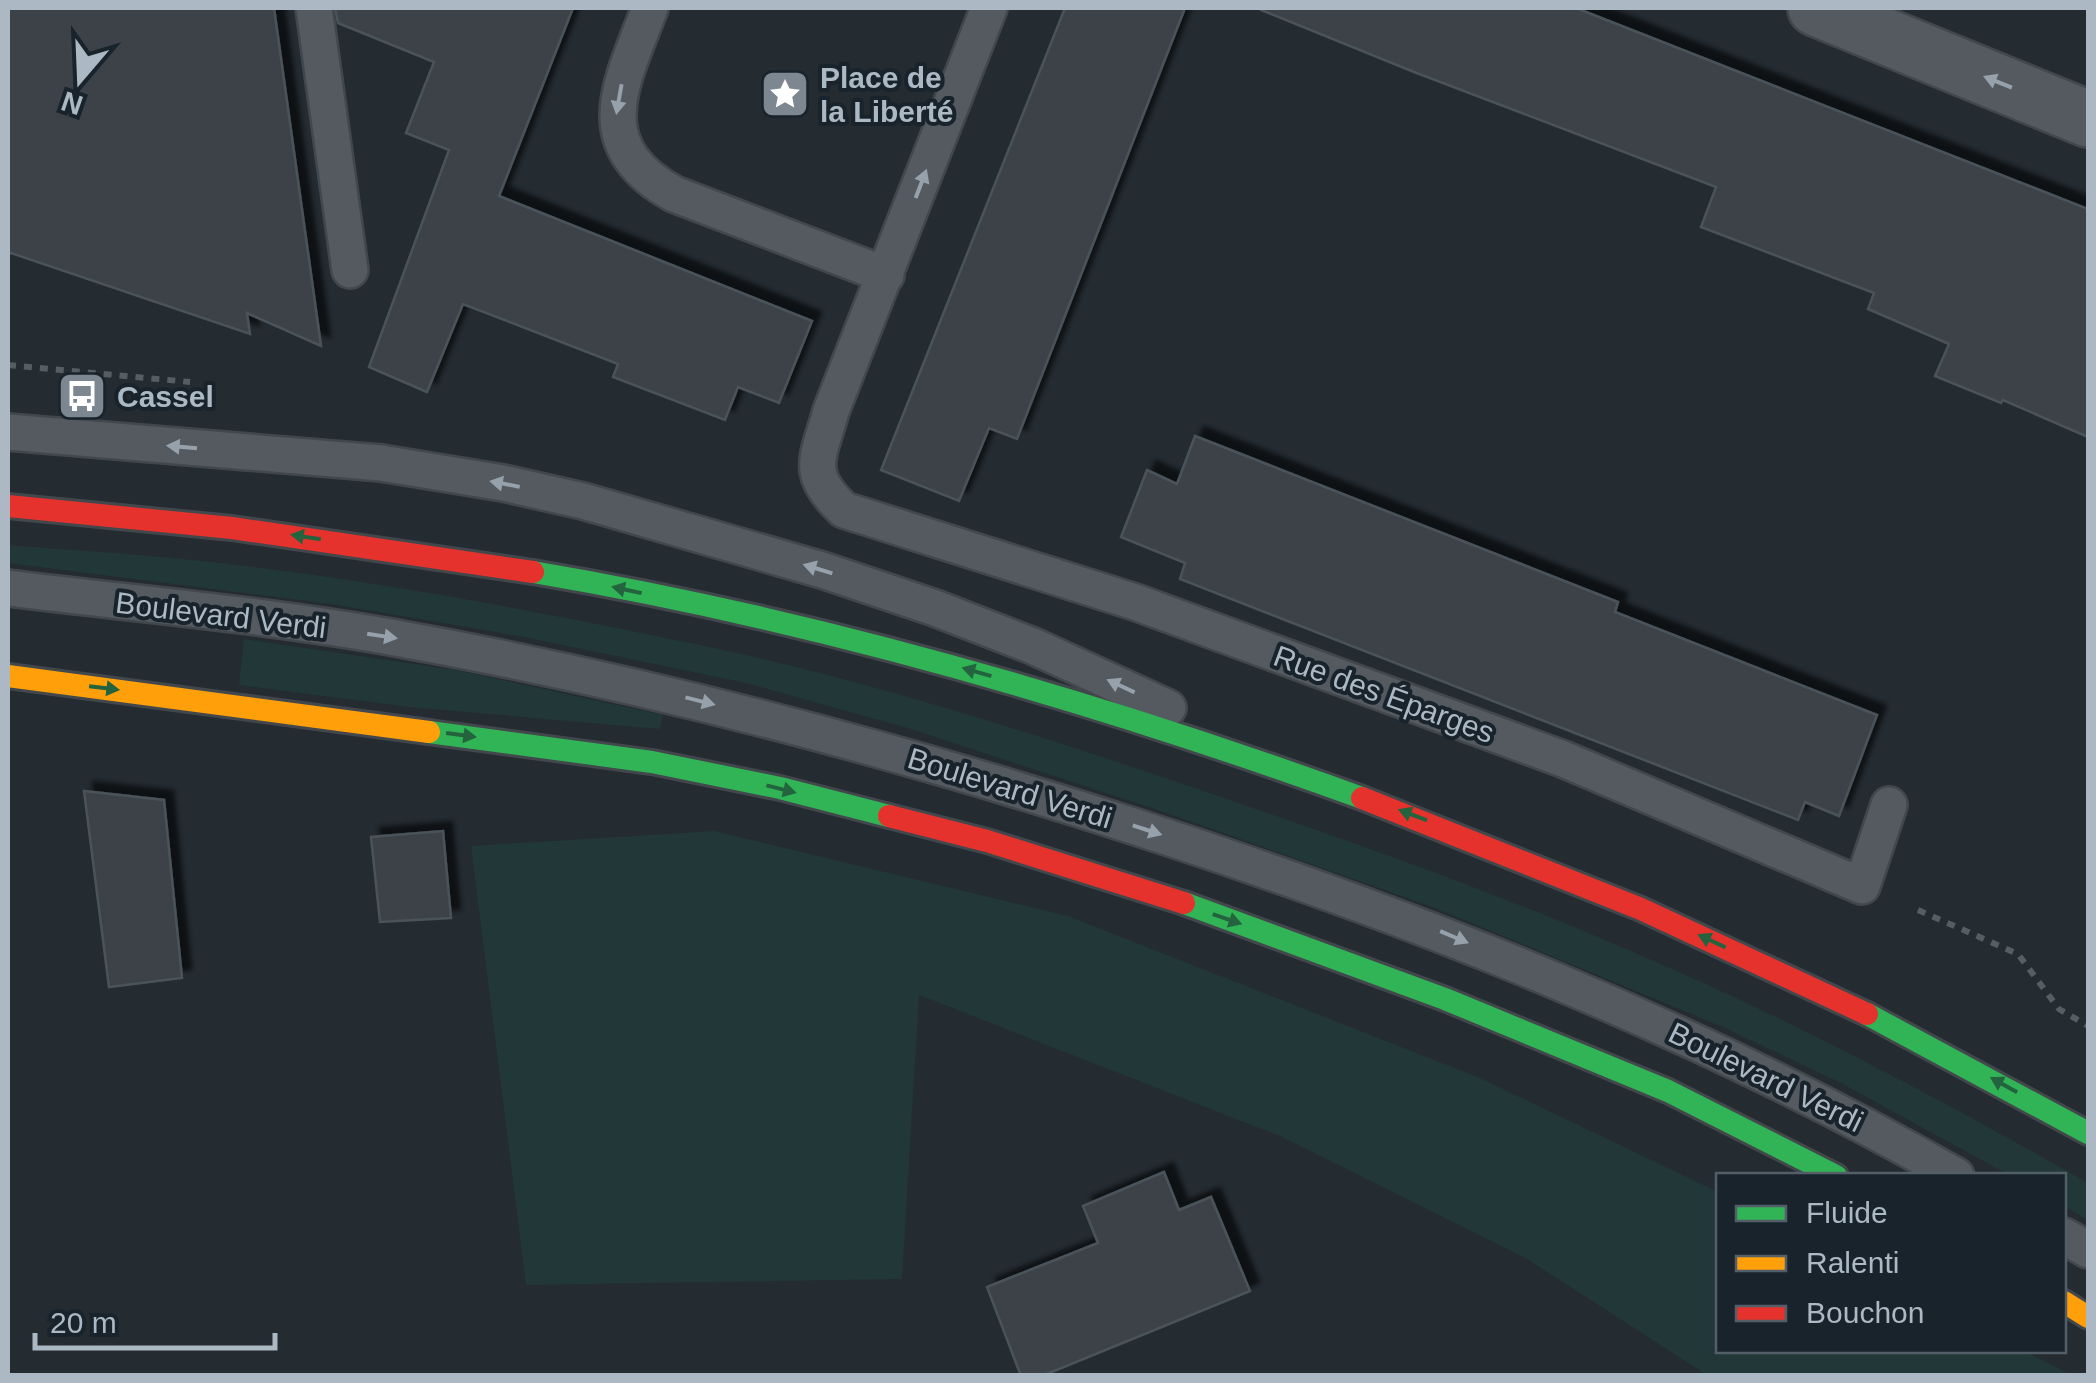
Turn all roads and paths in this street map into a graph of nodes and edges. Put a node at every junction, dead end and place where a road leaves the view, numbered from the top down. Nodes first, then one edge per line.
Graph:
1 (314, 8) edge
2 (650, 8) edge
3 (990, 8) edge
4 (1816, 8) edge
5 (2088, 118) edge
6 (350, 270) dead end
7 (886, 276) junction
8 (8, 432) edge
9 (8, 506) edge
10 (8, 588) edge
11 (8, 676) edge
12 (1336, 787) junction
13 (1890, 806) dead end
14 (1862, 886) junction
15 (2088, 1026) edge
16 (2088, 1134) edge
17 (1830, 1173) edge
18 (1951, 1173) edge
19 (2066, 1237) edge
20 (2088, 1250) edge
21 (2066, 1303) edge
22 (2088, 1317) edge

1 - 6 lane
2 -> 7 lane
7 -> 3 lane
5 -> 4 street
7 - 14 lane, Rue des Éparges
12 -> 8 lane
12 -> 9 street
10 -> 18 lane, Boulevard Verdi
11 -> 17 street, Boulevard Verdi
16 -> 12 street
13 - 14 lane
14 - 15 path
19 - 20 lane
21 - 22 street

